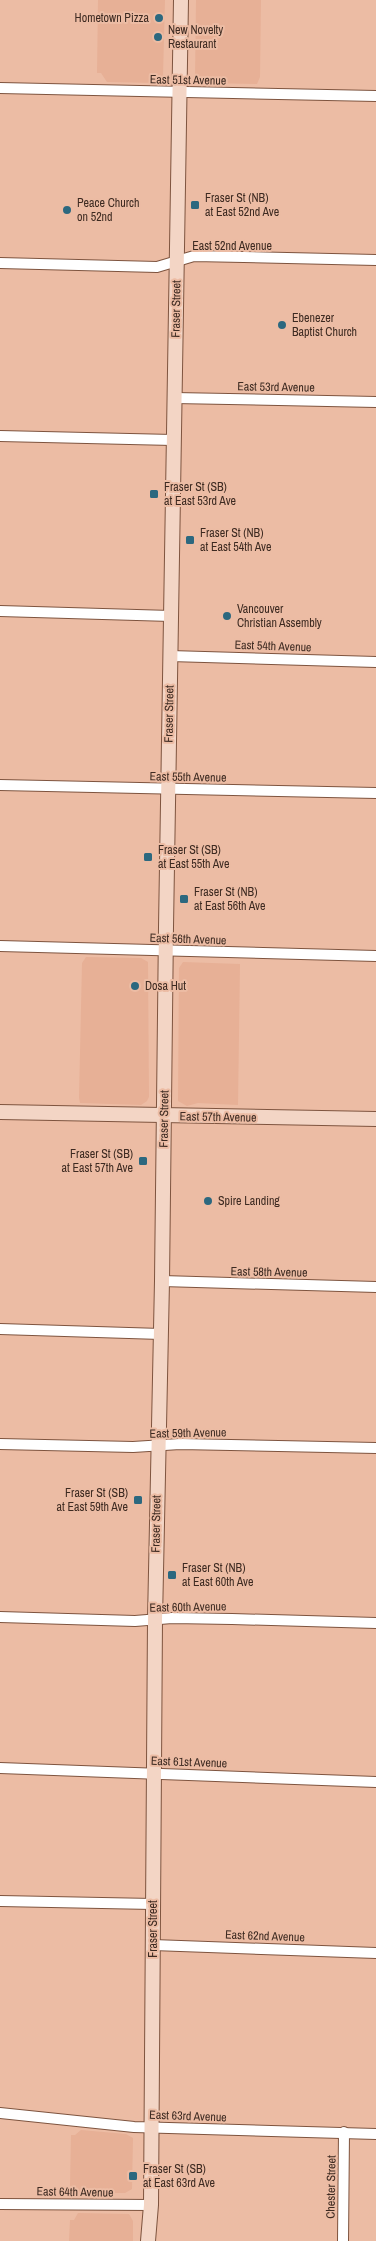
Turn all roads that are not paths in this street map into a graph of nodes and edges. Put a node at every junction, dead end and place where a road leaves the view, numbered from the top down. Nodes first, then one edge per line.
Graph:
1 (181, 0) edge
2 (0, 88) edge
3 (180, 93) junction
4 (376, 96) edge
5 (376, 260) edge
6 (176, 262) junction
7 (0, 263) edge
8 (174, 398) junction
9 (376, 402) edge
10 (0, 436) edge
11 (173, 440) junction
12 (0, 611) edge
13 (170, 616) junction
14 (170, 656) junction
15 (376, 662) edge
16 (0, 785) edge
17 (168, 789) junction
18 (376, 793) edge
19 (0, 946) edge
20 (166, 951) junction
21 (376, 956) edge
22 (0, 1112) edge
23 (164, 1116) junction
24 (376, 1120) edge
25 (162, 1281) junction
26 (376, 1287) edge
27 (0, 1329) edge
28 (161, 1334) junction
29 (0, 1444) edge
30 (158, 1446) junction
31 (376, 1448) edge
32 (0, 1617) edge
33 (155, 1620) junction
34 (376, 1623) edge
35 (0, 1768) edge
36 (154, 1774) junction
37 (376, 1782) edge
38 (0, 1901) edge
39 (153, 1904) junction
40 (153, 1944) junction
41 (376, 1953) edge
42 (0, 2113) edge
43 (152, 2128) junction
44 (344, 2132) junction
45 (376, 2134) edge
46 (0, 2204) edge
47 (151, 2205) junction
48 (149, 2240) edge
49 (343, 2241) edge

1 - 3 street, Fraser Street
2 - 3 street, East 51st Avenue
3 - 4 street, East 51st Avenue
3 - 6 street, Fraser Street
5 - 6 street, East 52nd Avenue
6 - 7 street, East 52nd Avenue
6 - 8 street, Fraser Street
8 - 9 street, East 53rd Avenue
8 - 11 street, Fraser Street
10 - 11 street
11 - 13 street, Fraser Street
12 - 13 street
13 - 14 street, Fraser Street
14 - 15 street, East 54th Avenue
14 - 17 street, Fraser Street
16 - 17 street, East 55th Avenue
17 - 18 street, East 55th Avenue
17 - 20 street, Fraser Street
19 - 20 street, East 56th Avenue
20 - 21 street, East 56th Avenue
20 - 23 street, Fraser Street
22 - 23 street, East 57th Avenue
23 - 24 street, East 57th Avenue
23 - 25 street, Fraser Street
25 - 26 street, East 58th Avenue
25 - 28 street, Fraser Street
27 - 28 street
28 - 30 street, Fraser Street
29 - 30 street, East 59th Avenue
30 - 31 street, East 59th Avenue
30 - 33 street, Fraser Street
32 - 33 street, East 60th Avenue
33 - 34 street, East 60th Avenue
33 - 36 street, Fraser Street
35 - 36 street, East 61st Avenue
36 - 37 street, East 61st Avenue
36 - 39 street, Fraser Street
38 - 39 street
39 - 40 street, Fraser Street
40 - 41 street, East 62nd Avenue
40 - 43 street, Fraser Street
42 - 43 street, East 63rd Avenue
43 - 44 street, East 63rd Avenue
43 - 47 street, Fraser Street
44 - 45 street, East 63rd Avenue
44 - 49 street, Chester Street
46 - 47 street, East 64th Avenue
47 - 48 street, Fraser Street

